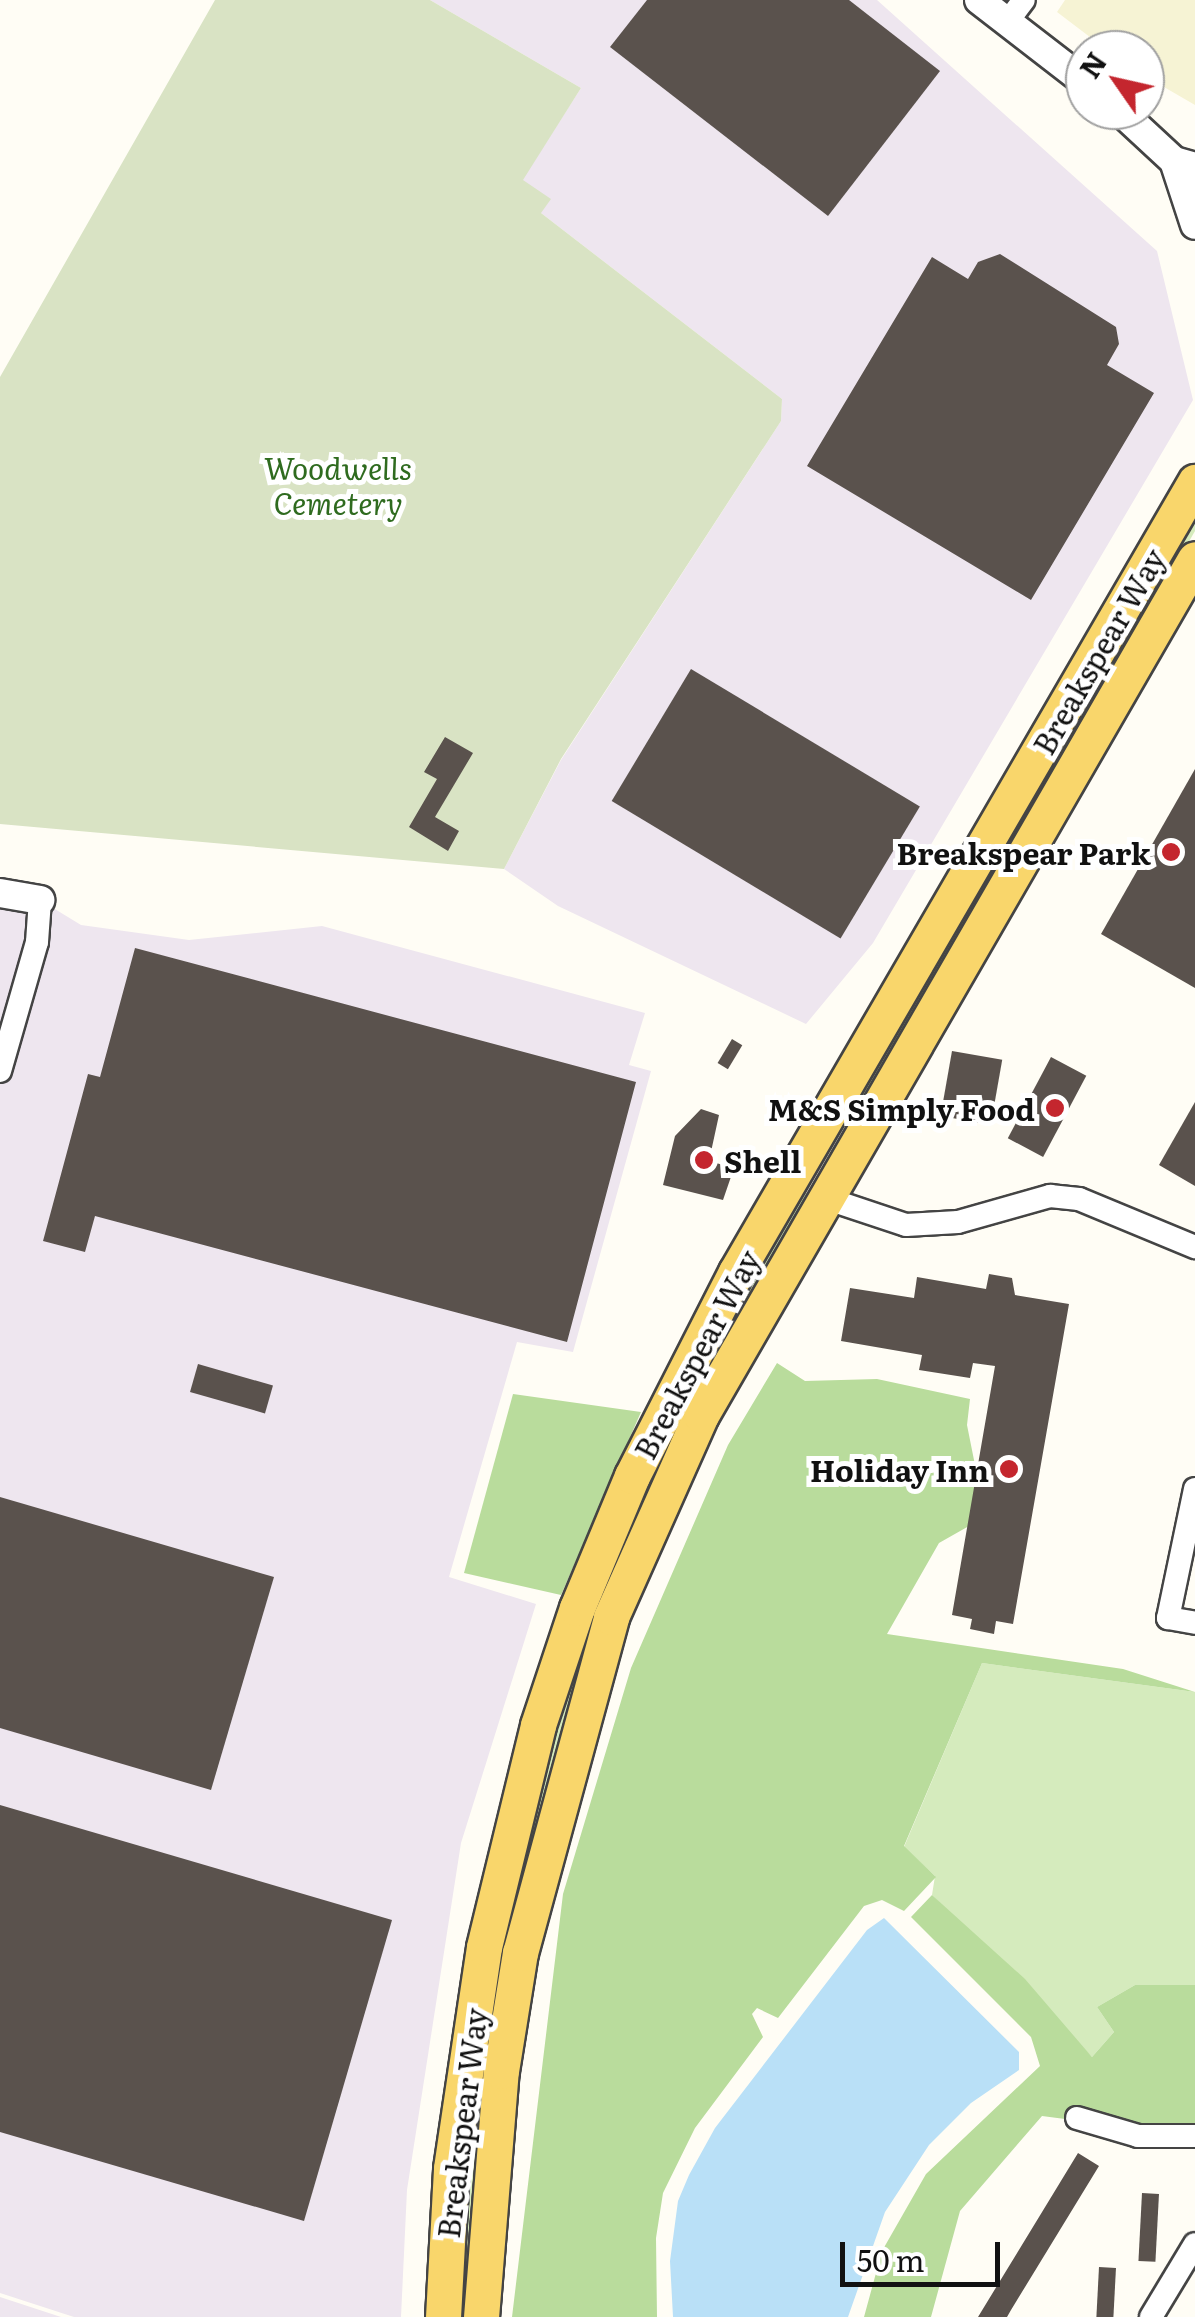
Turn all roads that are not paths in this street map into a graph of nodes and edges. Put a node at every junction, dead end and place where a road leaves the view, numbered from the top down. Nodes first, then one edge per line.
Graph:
1 (980, 0) edge
2 (1016, 10) edge
3 (1065, 61) edge
4 (1143, 130) edge
5 (1185, 164) edge
6 (1195, 225) edge
7 (1195, 482) edge
8 (1195, 559) edge
9 (0, 893) edge
10 (40, 900) joint
11 (0, 1071) edge
12 (825, 1198) junction
13 (1195, 1247) edge
14 (1195, 1489) edge
15 (1195, 1623) edge
16 (1077, 2118) dead end
17 (1195, 2136) edge
18 (1195, 2244) edge
19 (443, 2317) edge
20 (481, 2317) edge
21 (1151, 2317) edge

1 - 2 street
2 - 3 street
4 - 5 street
5 - 6 street
7 - 19 main road, Breakspear Way
8 - 12 main road, Breakspear Way
9 - 10 street
10 - 11 street
12 - 13 street
12 - 20 main road, Breakspear Way
14 - 15 street
16 - 17 street
18 - 21 street

